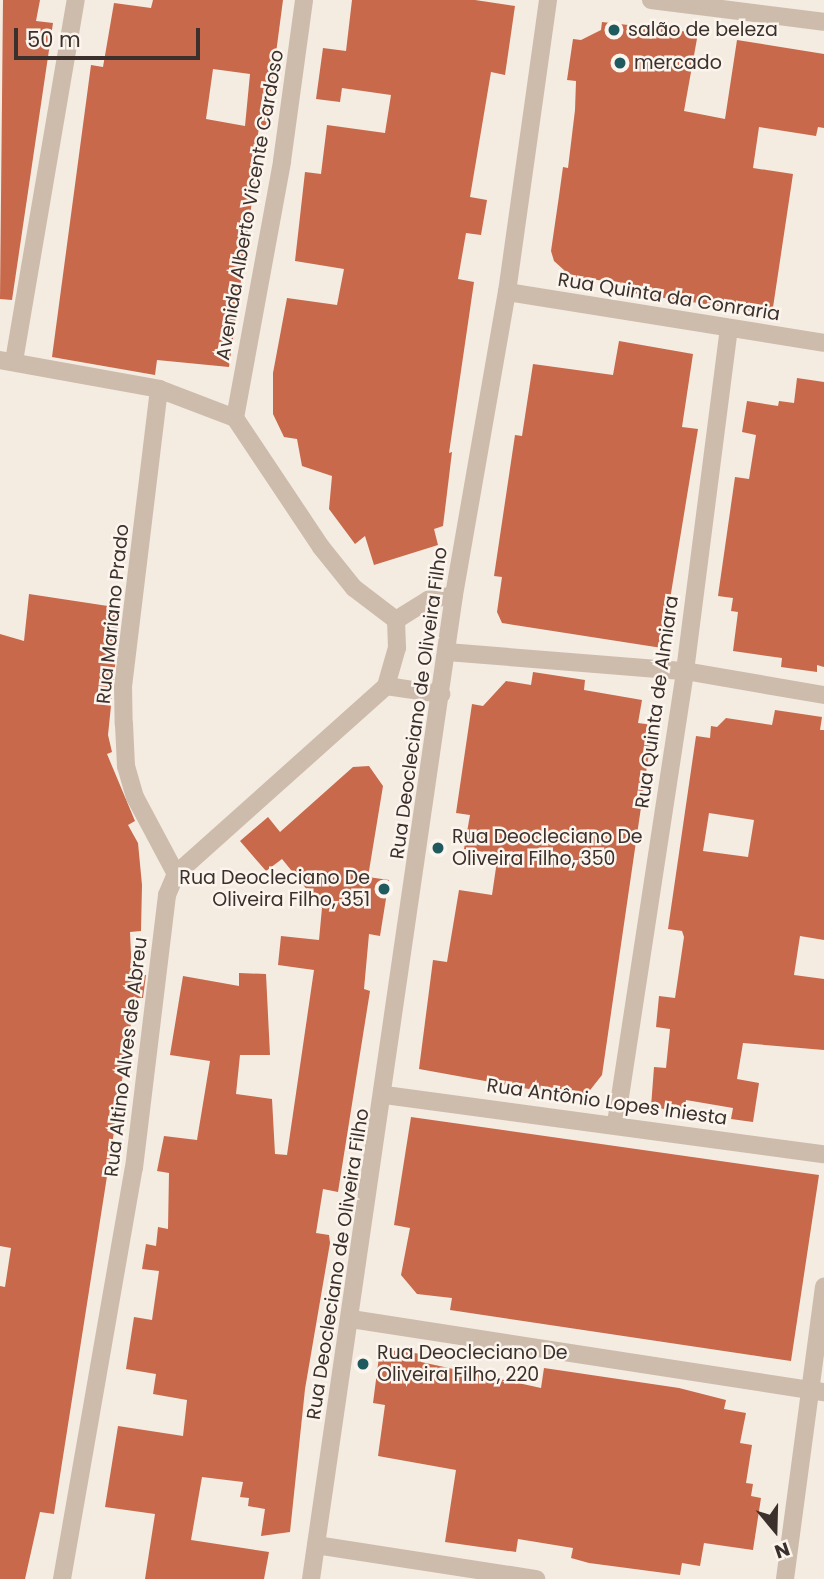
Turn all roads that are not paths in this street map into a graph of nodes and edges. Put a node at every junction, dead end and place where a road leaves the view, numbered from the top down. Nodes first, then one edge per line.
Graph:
1 (76, 0) edge
2 (304, 0) edge
3 (548, 0) edge
4 (650, 0) edge
5 (824, 22) edge
6 (507, 292) junction
7 (729, 329) junction
8 (824, 343) edge
9 (7, 360) edge
10 (159, 389) junction
11 (235, 418) junction
12 (454, 595) junction
13 (396, 620) junction
14 (446, 652) junction
15 (685, 671) junction
16 (386, 686) junction
17 (441, 694) junction
18 (824, 695) edge
19 (176, 874) junction
20 (385, 1095) junction
21 (616, 1123) junction
22 (824, 1154) edge
23 (824, 1287) edge
24 (351, 1319) junction
25 (817, 1391) edge
26 (316, 1545) junction
27 (62, 1579) edge
28 (311, 1579) edge
29 (536, 1579) edge
30 (785, 1579) edge

1 - 9 street
2 - 11 street, Avenida Alberto Vicente Cardoso
3 - 6 street, Rua Deocleciano de Oliveira Filho
4 - 5 street
6 - 7 street, Rua Quinta da Conraria
6 - 12 street, Rua Deocleciano de Oliveira Filho
7 - 8 street, Rua Quinta da Conraria
7 - 15 street, Rua Quinta de Almiara
9 - 10 street
10 - 11 street
10 - 19 street, Rua Mariano Prado
11 - 13 street
12 - 13 street
12 - 14 street, Rua Deocleciano de Oliveira Filho
13 - 16 street
14 - 15 street
14 - 17 street, Rua Deocleciano de Oliveira Filho
15 - 18 street
15 - 21 street, Rua Quinta de Almiara
16 - 17 street
16 - 19 street
17 - 20 street, Rua Deocleciano de Oliveira Filho
19 - 27 street, Rua Altino Alves de Abreu
20 - 21 street, Rua Antônio Lopes Iniesta
20 - 24 street, Rua Deocleciano de Oliveira Filho
21 - 22 street, Rua Antônio Lopes Iniesta
23 - 25 street
24 - 25 street
24 - 26 street, Rua Deocleciano de Oliveira Filho
25 - 30 street
26 - 28 street, Rua Deocleciano de Oliveira Filho
26 - 29 street

